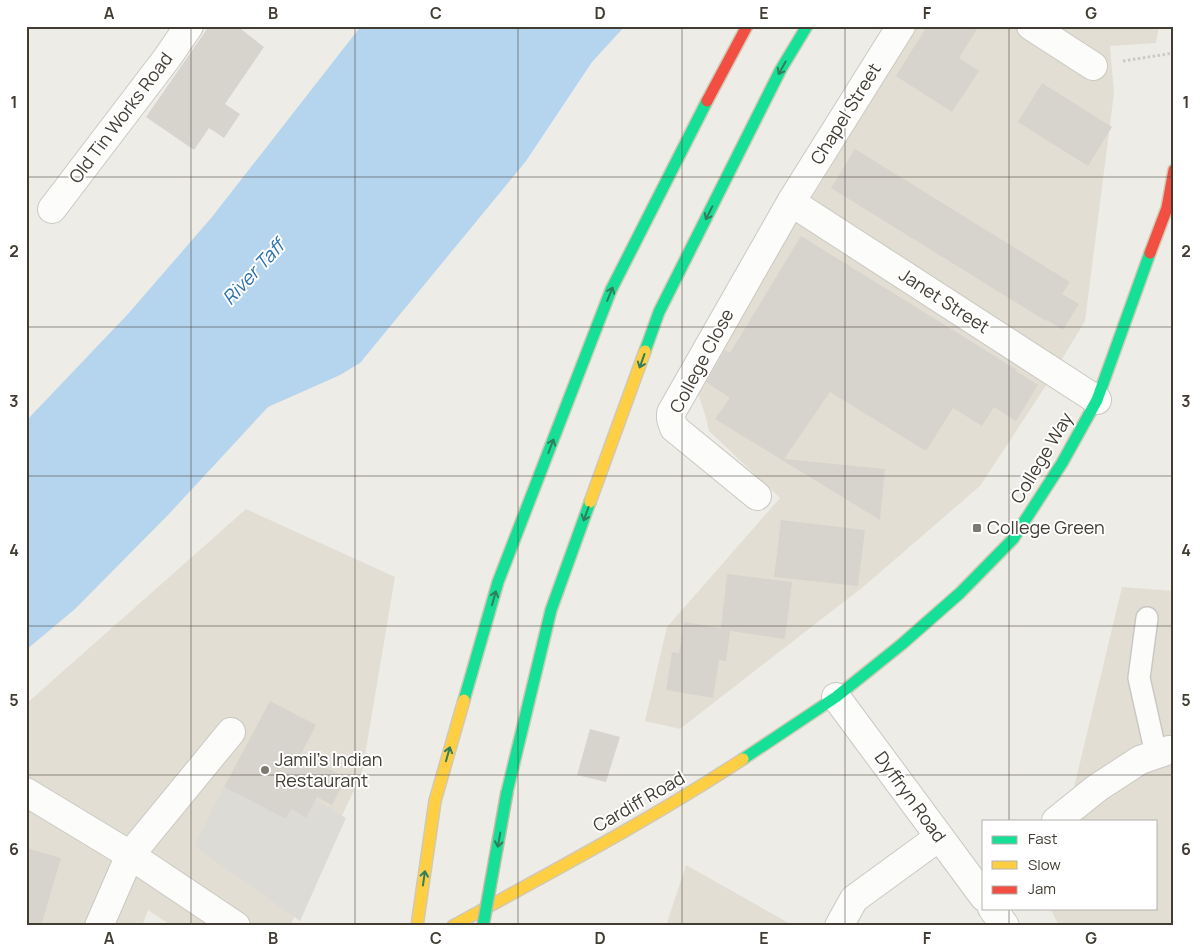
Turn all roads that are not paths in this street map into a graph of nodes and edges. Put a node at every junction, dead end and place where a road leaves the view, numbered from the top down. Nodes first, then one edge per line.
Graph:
1 (189, 26) edge
2 (747, 26) edge
3 (807, 26) edge
4 (901, 26) edge
5 (1031, 26) edge
6 (1093, 66) road end
7 (1174, 170) edge
8 (791, 202) junction
9 (52, 209) dead end
10 (1097, 400) junction
11 (757, 496) dead end
12 (1147, 618) dead end
13 (836, 697) junction
14 (231, 732) dead end
15 (1165, 752) edge
16 (26, 792) edge
17 (1057, 820) edge
18 (939, 837) junction
19 (130, 855) junction
20 (980, 885) edge
21 (993, 910) edge
22 (100, 926) edge
23 (236, 926) edge
24 (417, 926) edge
25 (453, 926) edge
26 (483, 926) edge
27 (839, 926) edge
28 (1005, 926) edge

1 - 9 street, Old Tin Works Road
24 -> 2 main road
3 -> 26 main road, bridge
4 - 8 street, Chapel Street
5 - 6 street
7 - 10 main road, College Way
8 - 10 street, Janet Street
8 - 11 street, College Close
10 - 13 main road, College Way
12 - 15 lane
13 - 18 street, Dyffryn Road
13 - 25 main road, Cardiff Road
14 - 19 street
15 - 17 street
16 - 19 street
18 - 20 street, Dyffryn Road
18 - 27 street
19 - 22 street
19 - 23 street
21 - 28 street

